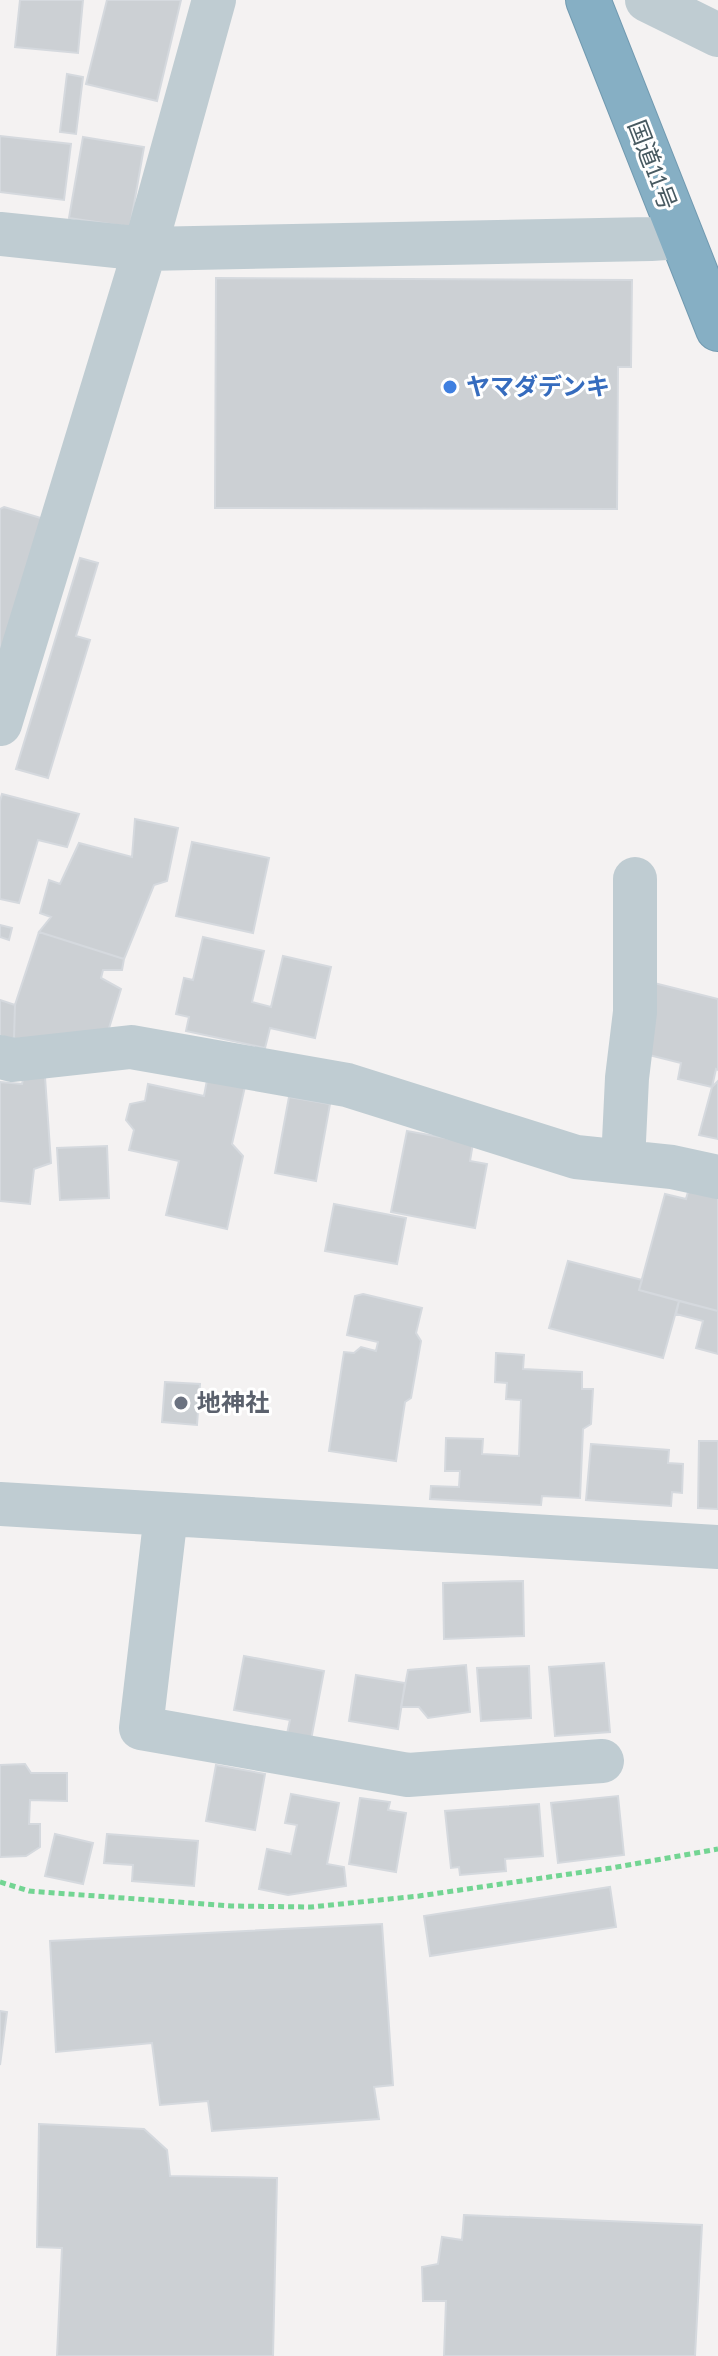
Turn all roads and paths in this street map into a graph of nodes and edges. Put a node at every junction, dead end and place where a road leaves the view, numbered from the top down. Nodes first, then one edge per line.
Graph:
1 (214, 0) edge
2 (588, 0) edge
3 (647, 0) edge
4 (718, 35) edge
5 (0, 234) edge
6 (681, 237) junction
7 (145, 249) junction
8 (718, 329) edge
9 (0, 724) edge
10 (635, 879) dead end
11 (0, 1057) edge
12 (623, 1162) junction
13 (718, 1177) edge
14 (0, 1504) edge
15 (166, 1514) junction
16 (718, 1547) edge
17 (602, 1761) dead end
18 (718, 1849) edge
19 (0, 1882) edge

1 - 7 street
2 - 6 highway, 国道11号
3 - 4 street
5 - 7 street
6 - 7 street
6 - 8 highway, 国道11号
7 - 9 street
10 - 12 street
11 - 12 street
12 - 13 street
14 - 15 street
15 - 16 street
15 - 17 street
18 - 19 path

